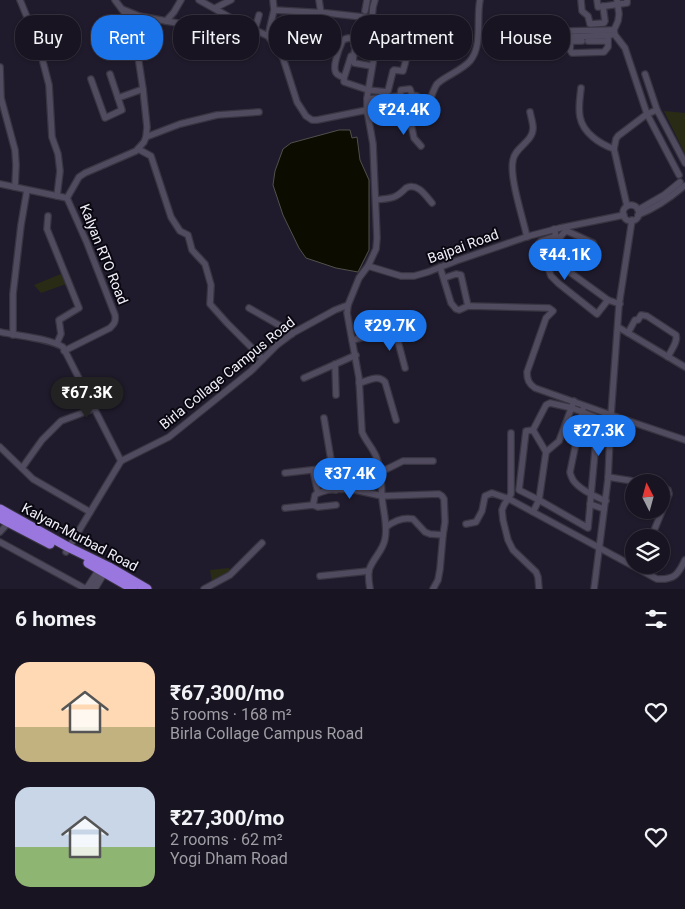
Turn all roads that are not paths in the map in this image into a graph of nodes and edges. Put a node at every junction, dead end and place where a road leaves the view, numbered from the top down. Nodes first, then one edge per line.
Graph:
1 (20, 0) edge
2 (115, 0) edge
3 (181, 0) edge
4 (199, 0) edge
5 (231, 0) edge
6 (273, 0) edge
7 (319, 0) edge
8 (372, 0) edge
9 (480, 0) edge
10 (581, 0) edge
11 (596, 0) edge
12 (627, 1) edge
13 (617, 2) edge
14 (603, 6) junction
15 (214, 8) junction
16 (122, 9) junction
17 (274, 10) junction
18 (365, 12) dead end
19 (321, 13) junction
20 (226, 15) edge
21 (372, 15) edge
22 (351, 16) edge
23 (166, 21) junction
24 (173, 22) edge
25 (259, 31) edge
26 (594, 33) junction
27 (615, 33) junction
28 (268, 36) junction
29 (571, 36) junction
30 (608, 38) junction
31 (353, 60) edge
32 (373, 60) edge
33 (406, 60) edge
34 (372, 66) junction
35 (0, 67) edge
36 (110, 74) dead end
37 (645, 74) dead end
38 (344, 78) junction
39 (91, 79) dead end
40 (581, 88) dead end
41 (143, 89) junction
42 (368, 90) junction
43 (118, 98) junction
44 (0, 99) edge
45 (367, 99) junction
46 (402, 110) junction
47 (657, 110) junction
48 (259, 112) dead end
49 (367, 112) junction
50 (530, 112) dead end
51 (647, 114) junction
52 (146, 137) junction
53 (421, 146) dead end
54 (138, 149) junction
55 (614, 149) junction
56 (685, 163) edge
57 (0, 184) edge
58 (683, 185) edge
59 (15, 187) junction
60 (27, 190) junction
61 (56, 196) junction
62 (66, 198) junction
63 (376, 200) junction
64 (432, 204) dead end
65 (627, 206) junction
66 (638, 212) junction
67 (624, 215) junction
68 (48, 216) dead end
69 (632, 220) junction
70 (554, 229) junction
71 (527, 237) junction
72 (556, 241) junction
73 (368, 266) junction
74 (440, 267) junction
75 (444, 278) junction
76 (608, 300) junction
77 (620, 304) junction
78 (348, 305) junction
79 (468, 306) junction
80 (249, 308) dead end
81 (618, 327) junction
82 (404, 328) dead end
83 (395, 330) junction
84 (0, 332) edge
85 (628, 333) junction
86 (292, 334) junction
87 (14, 335) junction
88 (352, 340) junction
89 (57, 343) junction
90 (64, 351) junction
91 (356, 355) junction
92 (668, 357) junction
93 (263, 359) junction
94 (335, 364) junction
95 (685, 367) edge
96 (405, 368) dead end
97 (304, 378) dead end
98 (360, 384) junction
99 (336, 395) dead end
100 (574, 401) junction
101 (584, 404) junction
102 (572, 408) junction
103 (93, 409) junction
104 (582, 412) junction
105 (611, 415) junction
106 (324, 418) dead end
107 (396, 420) dead end
108 (533, 430) junction
109 (511, 433) dead end
110 (685, 440) edge
111 (0, 446) edge
112 (546, 452) junction
113 (121, 461) junction
114 (433, 461) dead end
115 (22, 468) junction
116 (380, 470) junction
117 (285, 473) dead end
118 (608, 477) junction
119 (625, 480) edge
120 (336, 490) junction
121 (318, 493) junction
122 (591, 495) junction
123 (382, 496) junction
124 (508, 499) junction
125 (537, 499) junction
126 (606, 501) junction
127 (590, 504) junction
128 (313, 505) junction
129 (336, 505) dead end
130 (285, 508) dead end
131 (0, 509) edge
132 (604, 509) junction
133 (531, 511) junction
134 (90, 512) junction
135 (0, 518) edge
136 (9, 522) junction
137 (466, 524) dead end
138 (386, 527) junction
139 (0, 532) edge
140 (443, 535) junction
141 (0, 542) edge
142 (262, 543) dead end
143 (599, 548) junction
144 (67, 550) junction
145 (685, 560) edge
146 (625, 561) edge
147 (103, 568) junction
148 (369, 571) junction
149 (650, 574) edge
150 (320, 576) dead end
151 (87, 589) edge
152 (94, 589) edge
153 (133, 589) edge
154 (147, 589) edge
155 (204, 589) edge
156 (370, 589) edge
157 (433, 589) edge
158 (539, 589) edge
159 (594, 589) edge

1 - 61 street
2 - 16 street
3 - 23 street
4 - 15 street
5 - 15 street
6 - 17 street
7 - 19 street
8 - 18 street
8 - 21 street
9 - 46 street
10 - 14 street
11 - 14 street
12 - 13 street
13 - 14 street
13 - 27 street
15 - 20 street
16 - 23 street
16 - 41 street
17 - 19 street
17 - 28 street
19 - 22 street
23 - 24 street
25 - 28 street
26 - 27 street
26 - 29 street
26 - 30 street
27 - 30 street
27 - 51 street
28 - 49 street
29 - 30 street
29 - 30 street
31 - 34 street
32 - 34 street
33 - 42 street
34 - 42 street
35 - 44 street
36 - 43 street
37 - 47 street
38 - 38 street
38 - 42 street
39 - 43 street
40 - 55 street
41 - 43 street
41 - 52 street
42 - 45 street
44 - 59 street
45 - 46 street
45 - 49 street
46 - 49 street
46 - 53 street
47 - 51 street
47 - 56 street
48 - 52 street
49 - 63 street
50 - 71 street
51 - 55 street
51 - 58 street
52 - 54 street
54 - 62 street
54 - 93 street
55 - 65 street
57 - 59 street
58 - 66 street
59 - 60 street
60 - 61 street
60 - 87 street
61 - 62 street
62 - 90 street, Kalyan RTO Road
63 - 64 street
63 - 73 street
65 - 66 street
65 - 67 street
66 - 69 street
67 - 69 street
67 - 70 street, Bajpai Road
68 - 89 street
69 - 77 street
70 - 71 street, Bajpai Road
70 - 72 street
71 - 74 street, Bajpai Road
72 - 72 street
72 - 76 street
72 - 76 street
73 - 74 street, Bajpai Road
73 - 78 street
74 - 75 street
75 - 79 street
75 - 79 street
76 - 77 street
77 - 81 street
78 - 86 street, Birla Collage Campus Road
78 - 88 street
79 - 100 street
80 - 86 street
81 - 85 street
81 - 105 street
82 - 83 street
83 - 88 street
83 - 96 street
84 - 87 street
85 - 92 street
85 - 92 street
86 - 93 street, Birla Collage Campus Road
87 - 89 street
88 - 91 street
89 - 90 street
90 - 103 street
91 - 94 street
91 - 98 street
92 - 95 street
93 - 113 street, Birla Collage Campus Road
94 - 97 street
94 - 99 street
98 - 107 street
98 - 116 street
100 - 101 street
100 - 102 street
101 - 104 street
101 - 105 street
102 - 104 street
102 - 108 street
102 - 112 street
103 - 113 street
103 - 115 street
104 - 122 street
104 - 122 street
105 - 110 street
105 - 118 street
106 - 120 street
108 - 112 street
108 - 125 street
109 - 124 street
111 - 115 street
112 - 125 street
113 - 134 street
114 - 116 street
115 - 134 street
116 - 123 street
117 - 121 street
118 - 119 street
118 - 126 street
120 - 121 street
120 - 123 street
121 - 128 street
122 - 126 street
122 - 127 street
123 - 138 street
123 - 140 street
124 - 133 street
124 - 137 street
124 - 158 street
125 - 127 street
125 - 133 street
126 - 132 street
127 - 132 street
128 - 129 street
128 - 130 street
131 - 144 highway, Kalyan-Murbad Road
132 - 143 street
133 - 143 street
134 - 144 street
135 - 136 highway
136 - 139 street
136 - 144 highway
138 - 140 street
138 - 148 street
140 - 157 street
141 - 151 street
142 - 155 street
143 - 146 street
143 - 159 street
144 - 147 highway, Kalyan-Murbad Road
145 - 149 street
147 - 151 street
147 - 152 street
147 - 153 highway
147 - 154 highway, Kalyan-Murbad Road
148 - 150 street
148 - 156 street

